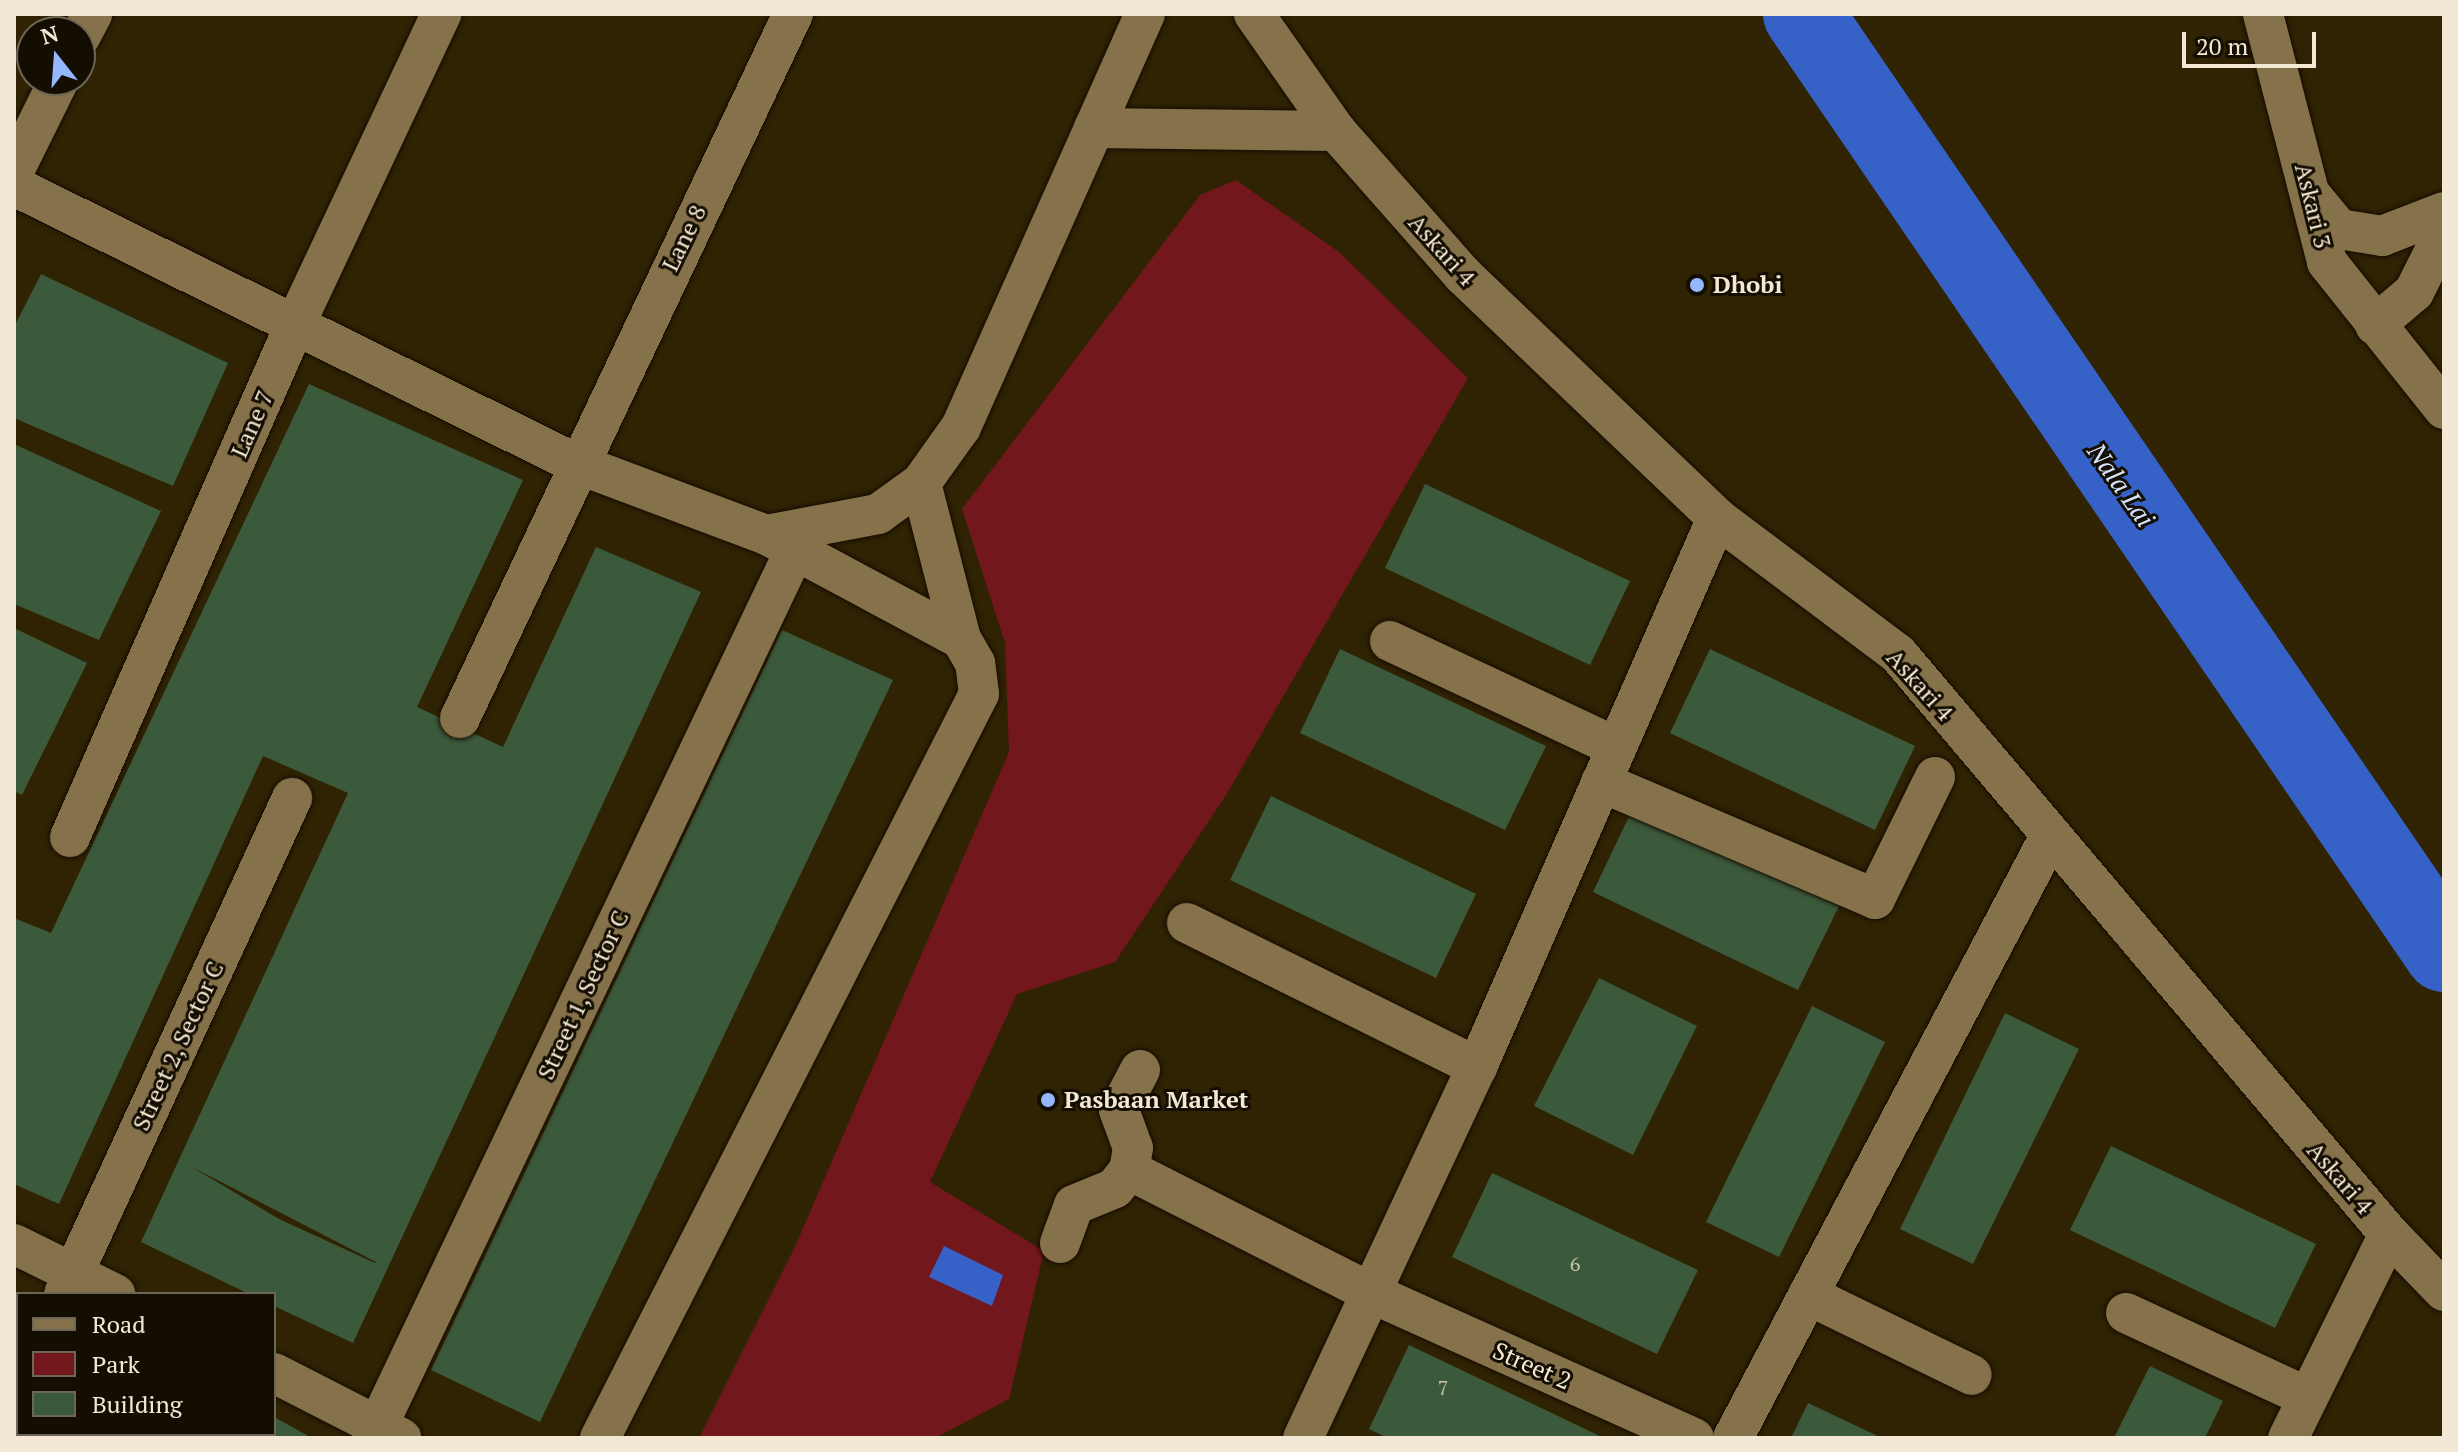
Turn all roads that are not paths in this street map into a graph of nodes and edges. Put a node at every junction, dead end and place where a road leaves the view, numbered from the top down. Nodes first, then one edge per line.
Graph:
1 (441, 14) edge
2 (793, 14) edge
3 (1145, 14) edge
4 (1254, 14) edge
5 (2263, 14) edge
6 (51, 96) edge
7 (1094, 128) junction
8 (1336, 131) junction
9 (14, 171) edge
10 (14, 186) edge
11 (2311, 195) junction
12 (2444, 212) edge
13 (2444, 232) edge
14 (2375, 325) junction
15 (294, 327) junction
16 (2444, 409) edge
17 (575, 463) junction
18 (921, 483) junction
19 (1717, 518) junction
20 (781, 543) junction
21 (961, 639) junction
22 (1390, 641) dead end
23 (460, 718) dead end
24 (1609, 765) junction
25 (1935, 777) dead end
26 (292, 798) dead end
27 (2050, 836) junction
28 (70, 837) dead end
29 (1187, 923) dead end
30 (1477, 1067) junction
31 (1140, 1070) dead end
32 (1129, 1170) junction
33 (2389, 1234) junction
34 (1060, 1243) dead end
35 (14, 1244) edge
36 (69, 1284) edge
37 (2444, 1291) edge
38 (106, 1292) edge
39 (1371, 1293) junction
40 (1808, 1295) junction
41 (2126, 1313) dead end
42 (276, 1374) edge
43 (1972, 1375) dead end
44 (2307, 1397) junction
45 (384, 1434) edge
46 (600, 1438) edge
47 (1303, 1438) edge
48 (1694, 1438) edge
49 (1733, 1438) edge
50 (2288, 1438) edge

1 - 15 street, Lane 7
2 - 17 street, Lane 8
3 - 7 street
4 - 8 street, Askari 4
5 - 11 street, Askari 3
6 - 9 street
7 - 8 street
7 - 18 street
8 - 19 street, Askari 4
10 - 15 street
11 - 12 street
11 - 14 street, Askari 3
13 - 14 street
14 - 16 street, Askari 3
15 - 17 street
15 - 28 street, Lane 7
17 - 20 street
17 - 23 street, Lane 8
18 - 20 street
18 - 21 street
19 - 24 street
19 - 27 street, Askari 4
20 - 21 street
20 - 45 street, Street 1, Sector C
21 - 46 street
22 - 24 street
24 - 25 street
24 - 30 street
26 - 36 street, Street 2, Sector C
27 - 33 street, Askari 4
27 - 40 street
29 - 30 street
30 - 39 street
31 - 32 street
32 - 34 street
32 - 39 street, Street 2
33 - 37 street
33 - 44 street, Askari 4
35 - 36 street
36 - 38 street
39 - 47 street
39 - 48 street, Street 2
40 - 43 street
40 - 49 street
41 - 44 street
42 - 45 street
44 - 50 street, Askari 4

